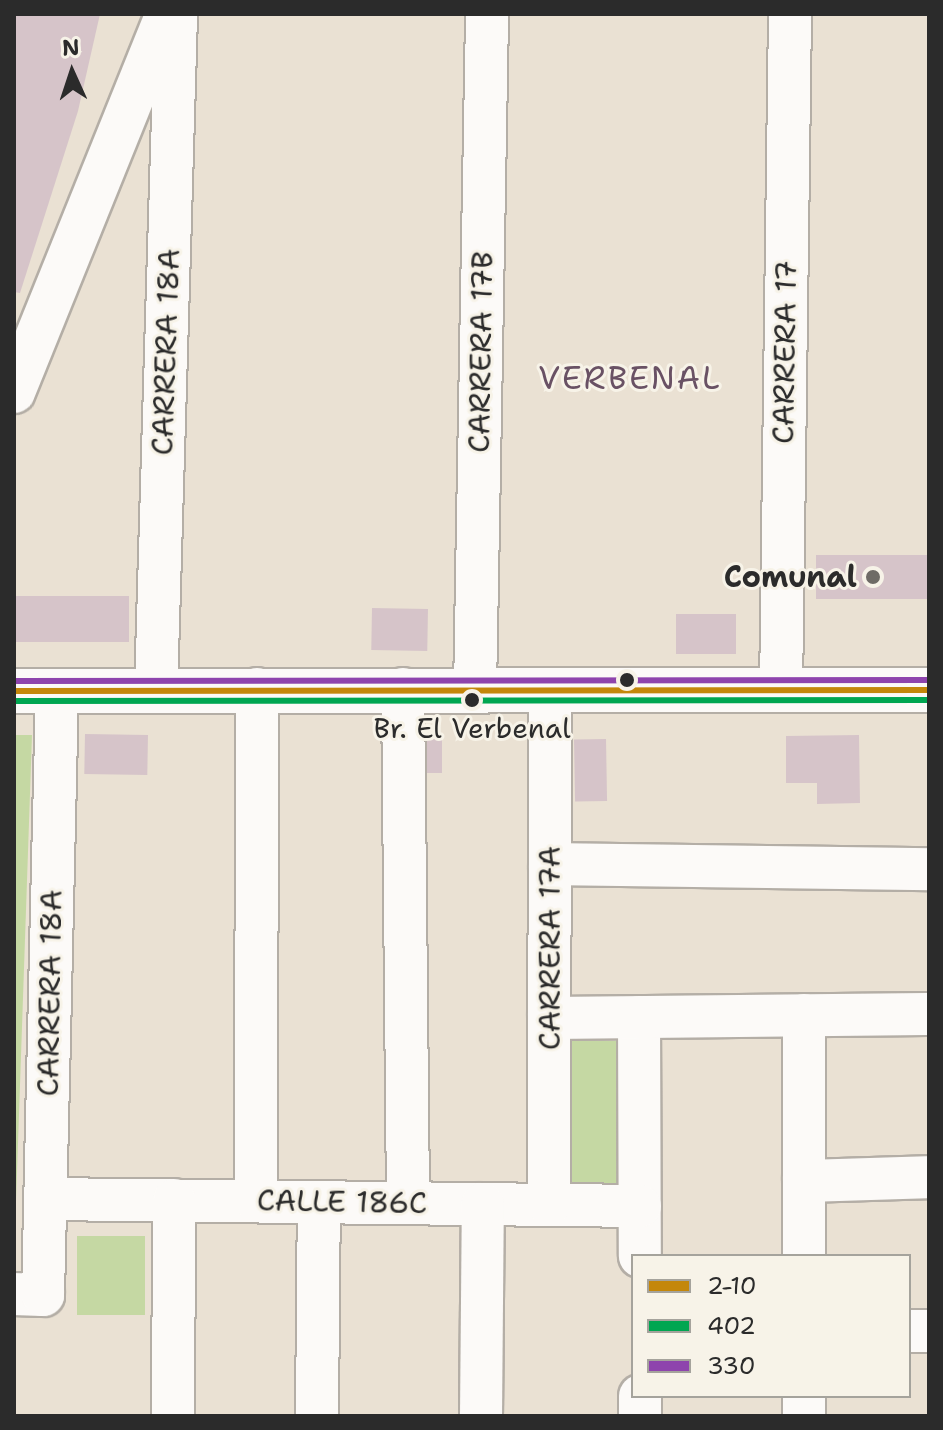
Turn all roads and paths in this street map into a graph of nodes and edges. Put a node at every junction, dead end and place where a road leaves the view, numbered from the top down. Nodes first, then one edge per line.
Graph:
1 (166, 14) edge
2 (176, 14) edge
3 (487, 14) edge
4 (790, 14) edge
5 (14, 392) edge
6 (156, 689) junction
7 (257, 689) junction
8 (403, 689) junction
9 (929, 690) edge
10 (14, 691) edge
11 (57, 691) junction
12 (475, 691) junction
13 (550, 691) junction
14 (781, 691) junction
15 (550, 864) junction
16 (929, 869) edge
17 (929, 1014) edge
18 (804, 1015) junction
19 (639, 1017) junction
20 (549, 1018) junction
21 (929, 1177) edge
22 (804, 1181) junction
23 (45, 1199) junction
24 (174, 1200) junction
25 (256, 1201) junction
26 (319, 1202) junction
27 (408, 1203) junction
28 (483, 1204) junction
29 (549, 1205) junction
30 (640, 1206) junction
31 (640, 1254) edge
32 (804, 1254) edge
33 (28, 1294) edge
34 (173, 1416) edge
35 (317, 1416) edge
36 (481, 1416) edge

1 - 5 street
2 - 6 street, CARRERA 18A
3 - 12 street, CARRERA 17B
4 - 14 street, CARRERA 17
6 - 7 street
6 - 11 street
7 - 8 street
7 - 25 street
8 - 12 street
8 - 27 street
9 - 14 street
10 - 11 street
11 - 23 street, CARRERA 18A
12 - 13 street
13 - 14 street
13 - 15 street, CARRERA 17A
15 - 16 street
15 - 20 street, CARRERA 17A
17 - 18 street
18 - 19 street
18 - 22 street
19 - 20 street
19 - 30 street
20 - 29 street, CARRERA 17A
21 - 22 street
22 - 32 street
23 - 24 street, CALLE 186C
23 - 33 street, CARRERA 18A
24 - 25 street, CALLE 186C
24 - 34 street
25 - 26 street, CALLE 186C
26 - 27 street, CALLE 186C
26 - 35 street
27 - 28 street, CALLE 186C
28 - 29 street, CALLE 186C
28 - 36 street
29 - 30 street, CALLE 186C
30 - 31 street

